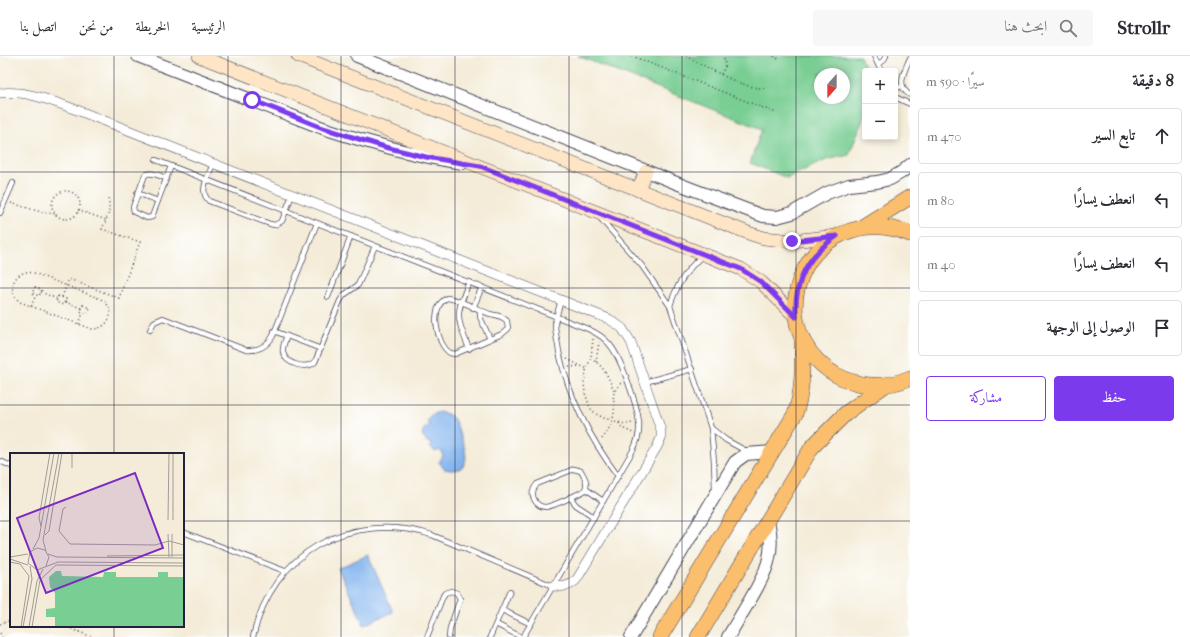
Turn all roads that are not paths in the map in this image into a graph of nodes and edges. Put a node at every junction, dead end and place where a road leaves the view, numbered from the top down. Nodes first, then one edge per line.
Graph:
1 (138, 56) edge
2 (199, 56) edge
3 (298, 56) edge
4 (357, 56) edge
5 (874, 56) edge
6 (886, 56) edge
7 (910, 58) edge
8 (878, 64) junction
9 (879, 68) edge
10 (902, 86) junction
11 (898, 88) edge
12 (0, 93) edge
13 (910, 95) edge
14 (898, 98) edge
15 (910, 104) edge
16 (156, 160) dead end
17 (213, 164) junction
18 (910, 165) edge
19 (171, 166) junction
20 (480, 166) junction
21 (646, 171) junction
22 (166, 178) junction
23 (207, 180) junction
24 (13, 183) dead end
25 (638, 190) junction
26 (137, 193) junction
27 (292, 195) junction
28 (910, 196) edge
29 (158, 201) junction
30 (286, 211) junction
31 (595, 211) junction
32 (0, 213) edge
33 (317, 223) junction
34 (860, 228) junction
35 (910, 234) edge
36 (351, 236) junction
37 (837, 236) junction
38 (375, 246) junction
39 (704, 255) junction
40 (469, 282) junction
41 (482, 287) junction
42 (328, 297) dead end
43 (561, 300) junction
44 (460, 302) junction
45 (670, 306) junction
46 (473, 308) junction
47 (480, 310) junction
48 (556, 316) junction
49 (796, 317) junction
50 (150, 330) dead end
51 (274, 332) junction
52 (287, 336) junction
53 (802, 337) junction
54 (490, 340) junction
55 (469, 348) junction
56 (321, 349) junction
57 (692, 369) junction
58 (910, 378) edge
59 (645, 382) junction
60 (884, 386) junction
61 (711, 428) junction
62 (772, 452) junction
63 (751, 453) junction
64 (0, 461) edge
65 (10, 466) edge
66 (618, 476) junction
67 (586, 489) junction
68 (715, 495) junction
69 (570, 497) junction
70 (603, 501) junction
71 (594, 517) junction
72 (768, 521) junction
73 (184, 532) edge
74 (285, 571) junction
75 (553, 586) junction
76 (510, 591) dead end
77 (502, 610) junction
78 (496, 624) junction
79 (531, 624) junction
80 (253, 637) edge
81 (427, 637) edge
82 (449, 637) edge
83 (490, 637) edge
84 (522, 637) edge
85 (631, 637) edge
86 (660, 637) edge
87 (698, 637) edge
88 (728, 637) edge

1 - 20 street
2 - 20 main road
3 - 25 main road
4 - 21 street
5 - 8 lane
6 - 8 lane
7 - 10 lane
8 - 9 lane
10 - 11 lane
10 - 13 lane
12 - 17 street
14 - 15 lane
16 - 19 lane
17 - 23 lane
17 - 27 street
18 - 21 street
19 - 22 lane
19 - 23 lane
20 - 31 main road
21 - 25 main road
22 - 26 lane
22 - 29 lane
23 - 30 lane
23 - 30 lane
24 - 32 lane
25 - 37 main road
26 - 29 lane
26 - 29 lane
27 - 30 lane
27 - 43 street
28 - 34 main road
30 - 33 lane
31 - 39 main road
31 - 45 lane
33 - 36 lane
33 - 51 lane
34 - 35 main road
34 - 37 main road
36 - 38 lane
36 - 42 lane
37 - 49 main road
38 - 40 lane
38 - 56 lane
39 - 45 lane
39 - 49 main road
40 - 41 lane
40 - 44 lane
41 - 46 lane
41 - 48 lane
43 - 48 lane
43 - 59 street
44 - 46 lane
44 - 55 lane
44 - 55 lane
45 - 57 lane
46 - 47 lane
47 - 54 lane
47 - 54 lane
48 - 66 lane
48 - 66 lane
49 - 53 main road
50 - 51 lane
51 - 52 lane
52 - 56 lane
52 - 56 lane
53 - 60 main road
53 - 62 main road
54 - 55 lane
57 - 59 lane
57 - 61 lane
58 - 60 main road
59 - 75 street
60 - 72 main road
61 - 63 lane
61 - 68 lane
62 - 63 street
62 - 86 main road
63 - 68 street
64 - 65 lane
66 - 70 lane
67 - 69 lane
67 - 69 lane
67 - 70 lane
68 - 85 street
69 - 71 lane
70 - 71 lane
71 - 75 lane
72 - 87 main road
72 - 88 street
73 - 74 lane
74 - 75 lane
74 - 80 lane
75 - 79 lane
76 - 77 lane
77 - 78 lane
77 - 79 lane
78 - 83 lane
78 - 84 lane
79 - 84 lane
81 - 82 lane

